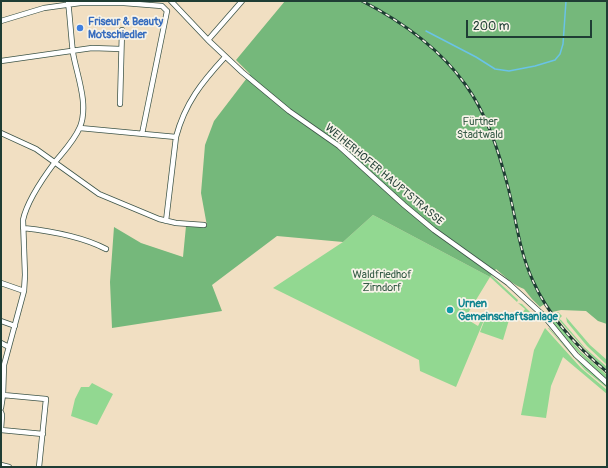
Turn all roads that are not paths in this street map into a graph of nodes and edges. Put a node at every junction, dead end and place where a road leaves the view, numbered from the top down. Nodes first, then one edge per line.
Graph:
1 (242, 1) edge
2 (68, 2) edge
3 (173, 3) edge
4 (167, 10) junction
5 (1, 21) edge
6 (122, 30) dead end
7 (208, 40) junction
8 (121, 49) junction
9 (73, 51) junction
10 (225, 57) junction
11 (1, 61) edge
12 (120, 104) dead end
13 (80, 128) junction
14 (1, 133) edge
15 (142, 134) junction
16 (176, 138) junction
17 (55, 162) junction
18 (166, 221) junction
19 (204, 225) dead end
20 (23, 228) junction
21 (106, 248) dead end
22 (1, 282) edge
23 (24, 291) junction
24 (1, 321) edge
25 (15, 326) junction
26 (1, 343) edge
27 (9, 347) junction
28 (2, 378) edge
29 (607, 383) edge
30 (3, 395) junction
31 (1, 408) edge
32 (1, 412) edge
33 (1, 430) edge
34 (43, 434) junction
35 (1, 465) edge
36 (9, 467) edge
37 (39, 467) edge

1 - 7 street
2 - 4 street
2 - 5 street
2 - 9 street
3 - 4 street
3 - 7 street, WEIHERHOFER HAUPTSTRASSE
4 - 15 street
6 - 8 street
7 - 10 street, WEIHERHOFER HAUPTSTRASSE
8 - 9 street
8 - 12 street
9 - 11 street
9 - 13 street
10 - 16 street
10 - 29 street, WEIHERHOFER HAUPTSTRASSE
13 - 15 street
13 - 17 street
14 - 17 street
15 - 16 street
16 - 18 street
17 - 18 street
17 - 20 street
18 - 19 street
20 - 21 street
20 - 23 street
22 - 23 street
23 - 25 street
24 - 25 street
25 - 27 street
26 - 27 street
27 - 28 street
28 - 30 street
30 - 31 street
30 - 34 street
32 - 33 street
33 - 34 street
34 - 37 street
35 - 36 street

